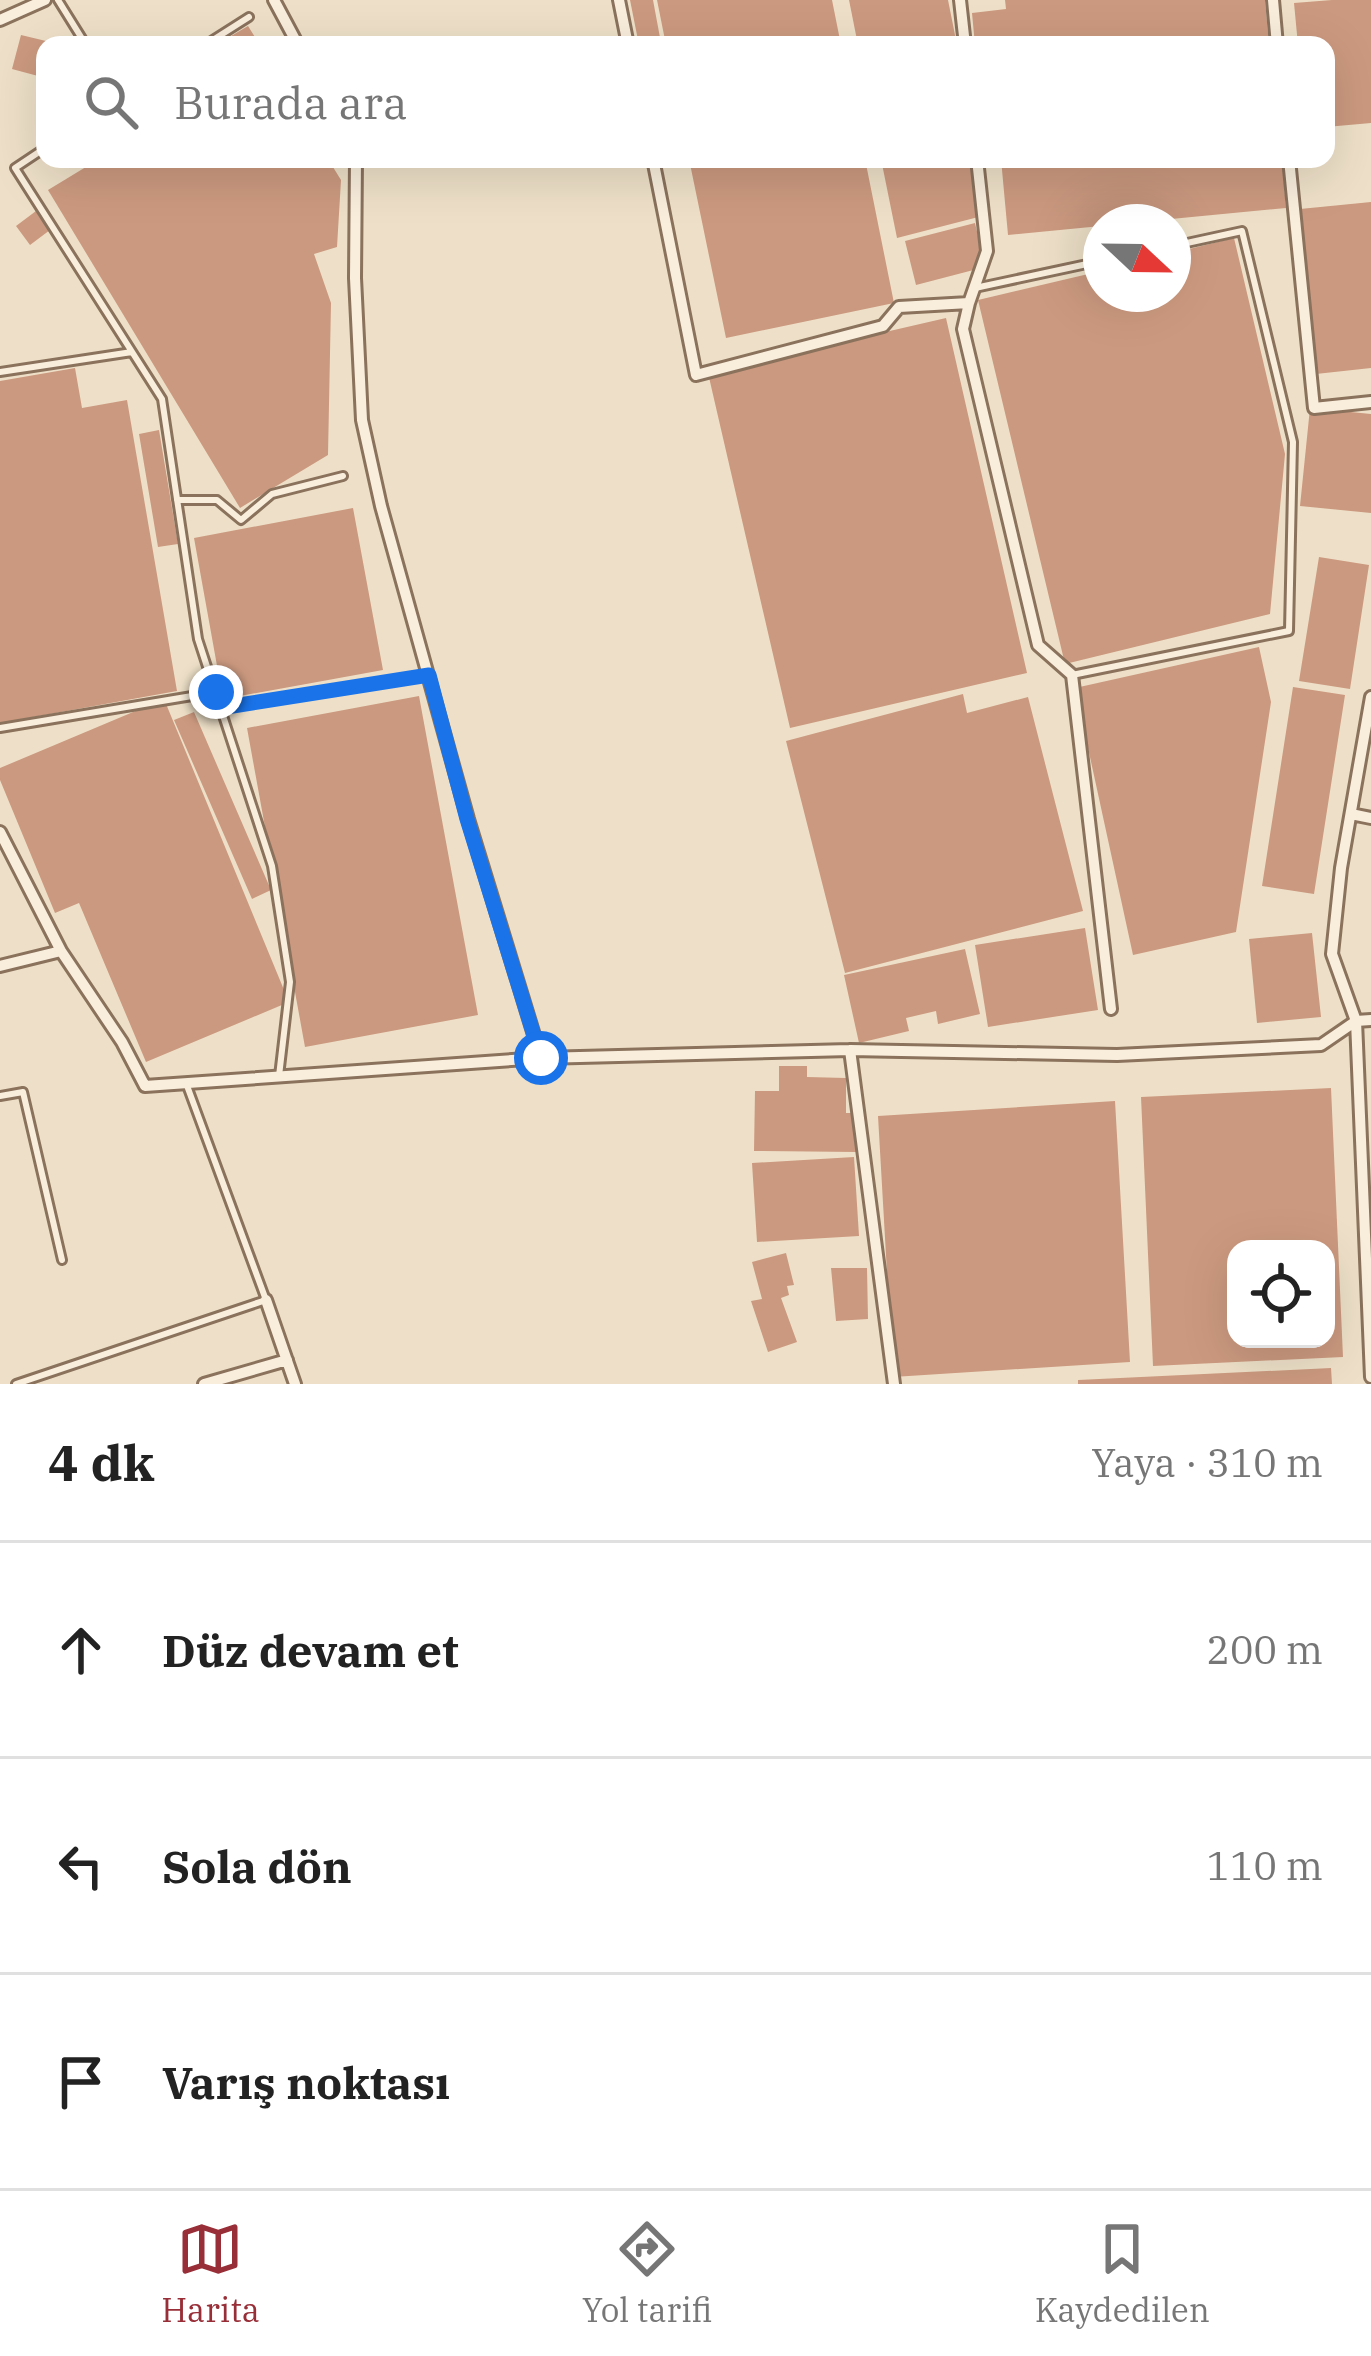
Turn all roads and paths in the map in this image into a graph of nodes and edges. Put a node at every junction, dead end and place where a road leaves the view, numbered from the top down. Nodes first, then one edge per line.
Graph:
1 (45, 0) edge
2 (58, 0) edge
3 (274, 0) edge
4 (619, 0) edge
5 (960, 0) edge
6 (1273, 0) edge
7 (249, 16) dead end
8 (0, 20) edge
9 (80, 36) edge
10 (219, 36) edge
11 (293, 36) edge
12 (626, 36) edge
13 (964, 36) edge
14 (1276, 36) edge
15 (36, 154) edge
16 (356, 168) edge
17 (655, 168) edge
18 (978, 168) edge
19 (1290, 168) edge
20 (1191, 242) edge
21 (1083, 265) edge
22 (974, 288) junction
23 (969, 303) junction
24 (132, 352) junction
25 (0, 372) edge
26 (1371, 402) edge
27 (343, 476) dead end
28 (177, 500) junction
29 (429, 675) junction
30 (1072, 675) junction
31 (216, 692) junction
32 (1371, 698) edge
33 (220, 708) junction
34 (0, 728) edge
35 (1351, 814) junction
36 (1371, 818) edge
37 (0, 832) edge
38 (61, 951) junction
39 (0, 966) edge
40 (1111, 1009) dead end
41 (1371, 1020) edge
42 (1356, 1021) junction
43 (850, 1050) junction
44 (541, 1058) junction
45 (279, 1076) junction
46 (186, 1083) junction
47 (0, 1096) edge
48 (1368, 1224) edge
49 (62, 1260) dead end
50 (266, 1300) junction
51 (286, 1360) junction
52 (1371, 1360) edge
53 (1371, 1376) edge
54 (16, 1384) edge
55 (204, 1384) edge
56 (295, 1384) edge
57 (894, 1384) edge

1 - 8 street
2 - 9 lane
3 - 11 street
4 - 12 street
5 - 13 street
6 - 14 street
7 - 10 lane
15 - 24 lane
16 - 29 street
17 - 23 street
18 - 22 street
19 - 26 street
20 - 30 lane
21 - 22 lane
22 - 23 street
23 - 30 street
24 - 25 lane
24 - 28 lane
27 - 28 lane
28 - 31 lane
29 - 33 lane
29 - 44 street
30 - 40 street
31 - 33 lane
31 - 34 lane
32 - 35 street
33 - 45 lane
35 - 36 street
35 - 42 street
37 - 38 street
38 - 39 street
38 - 46 street
41 - 42 street
42 - 43 street
42 - 48 street
43 - 44 street
43 - 57 street
44 - 45 street
45 - 46 street
46 - 50 lane
47 - 49 lane
48 - 52 street
50 - 51 street
50 - 54 lane
51 - 55 street
51 - 56 street
52 - 53 street

